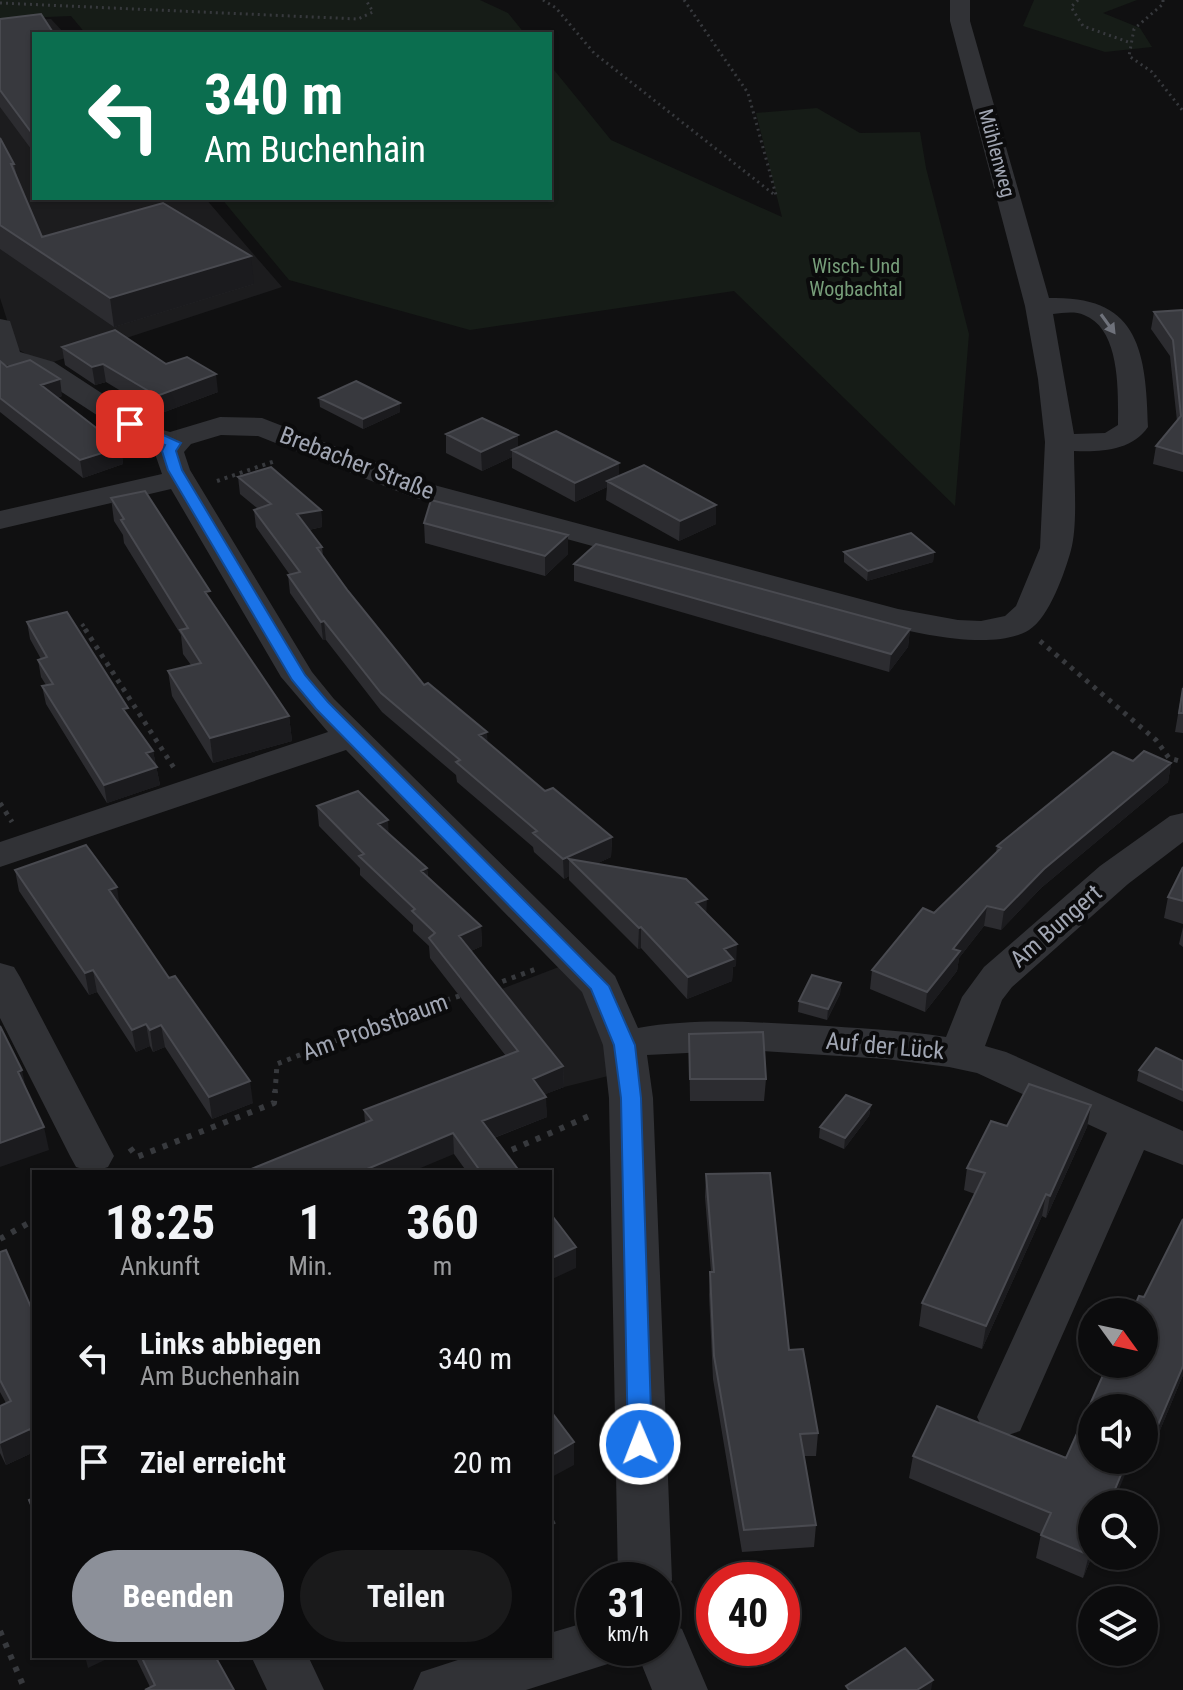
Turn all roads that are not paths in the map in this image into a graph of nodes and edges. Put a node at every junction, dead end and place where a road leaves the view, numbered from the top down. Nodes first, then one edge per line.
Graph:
1 (960, 0) edge
2 (1038, 306) junction
3 (0, 327) edge
4 (4, 358) edge
5 (1060, 442) junction
6 (182, 471) junction
7 (0, 520) edge
8 (353, 736) junction
9 (1183, 824) edge
10 (0, 855) edge
11 (0, 977) edge
12 (624, 1045) junction
13 (961, 1053) junction
14 (1132, 1127) junction
15 (1183, 1149) edge
16 (92, 1156) road end
17 (1002, 1417) dead end
18 (644, 1562) edge
19 (576, 1650) edge
20 (552, 1657) edge
21 (280, 1658) edge
22 (550, 1658) edge
23 (670, 1666) edge
24 (296, 1690) edge
25 (441, 1690) edge
26 (680, 1690) edge

1 - 2 street, Mühlenweg
2 - 5 street
2 -> 5 street
3 - 4 street
4 - 6 street
5 - 6 street, Brebacher Straße
6 - 7 street, Brebacher Straße
6 - 8 street
8 - 10 street
8 - 12 street
9 - 13 street, Am Bungert
11 - 16 street
12 - 13 street, Auf der Lück
12 - 18 street
13 - 14 street, Auf der Lück
14 - 15 street, Auf der Lück
14 - 17 street
19 - 20 street
21 - 24 street
22 - 25 street
23 - 26 street

